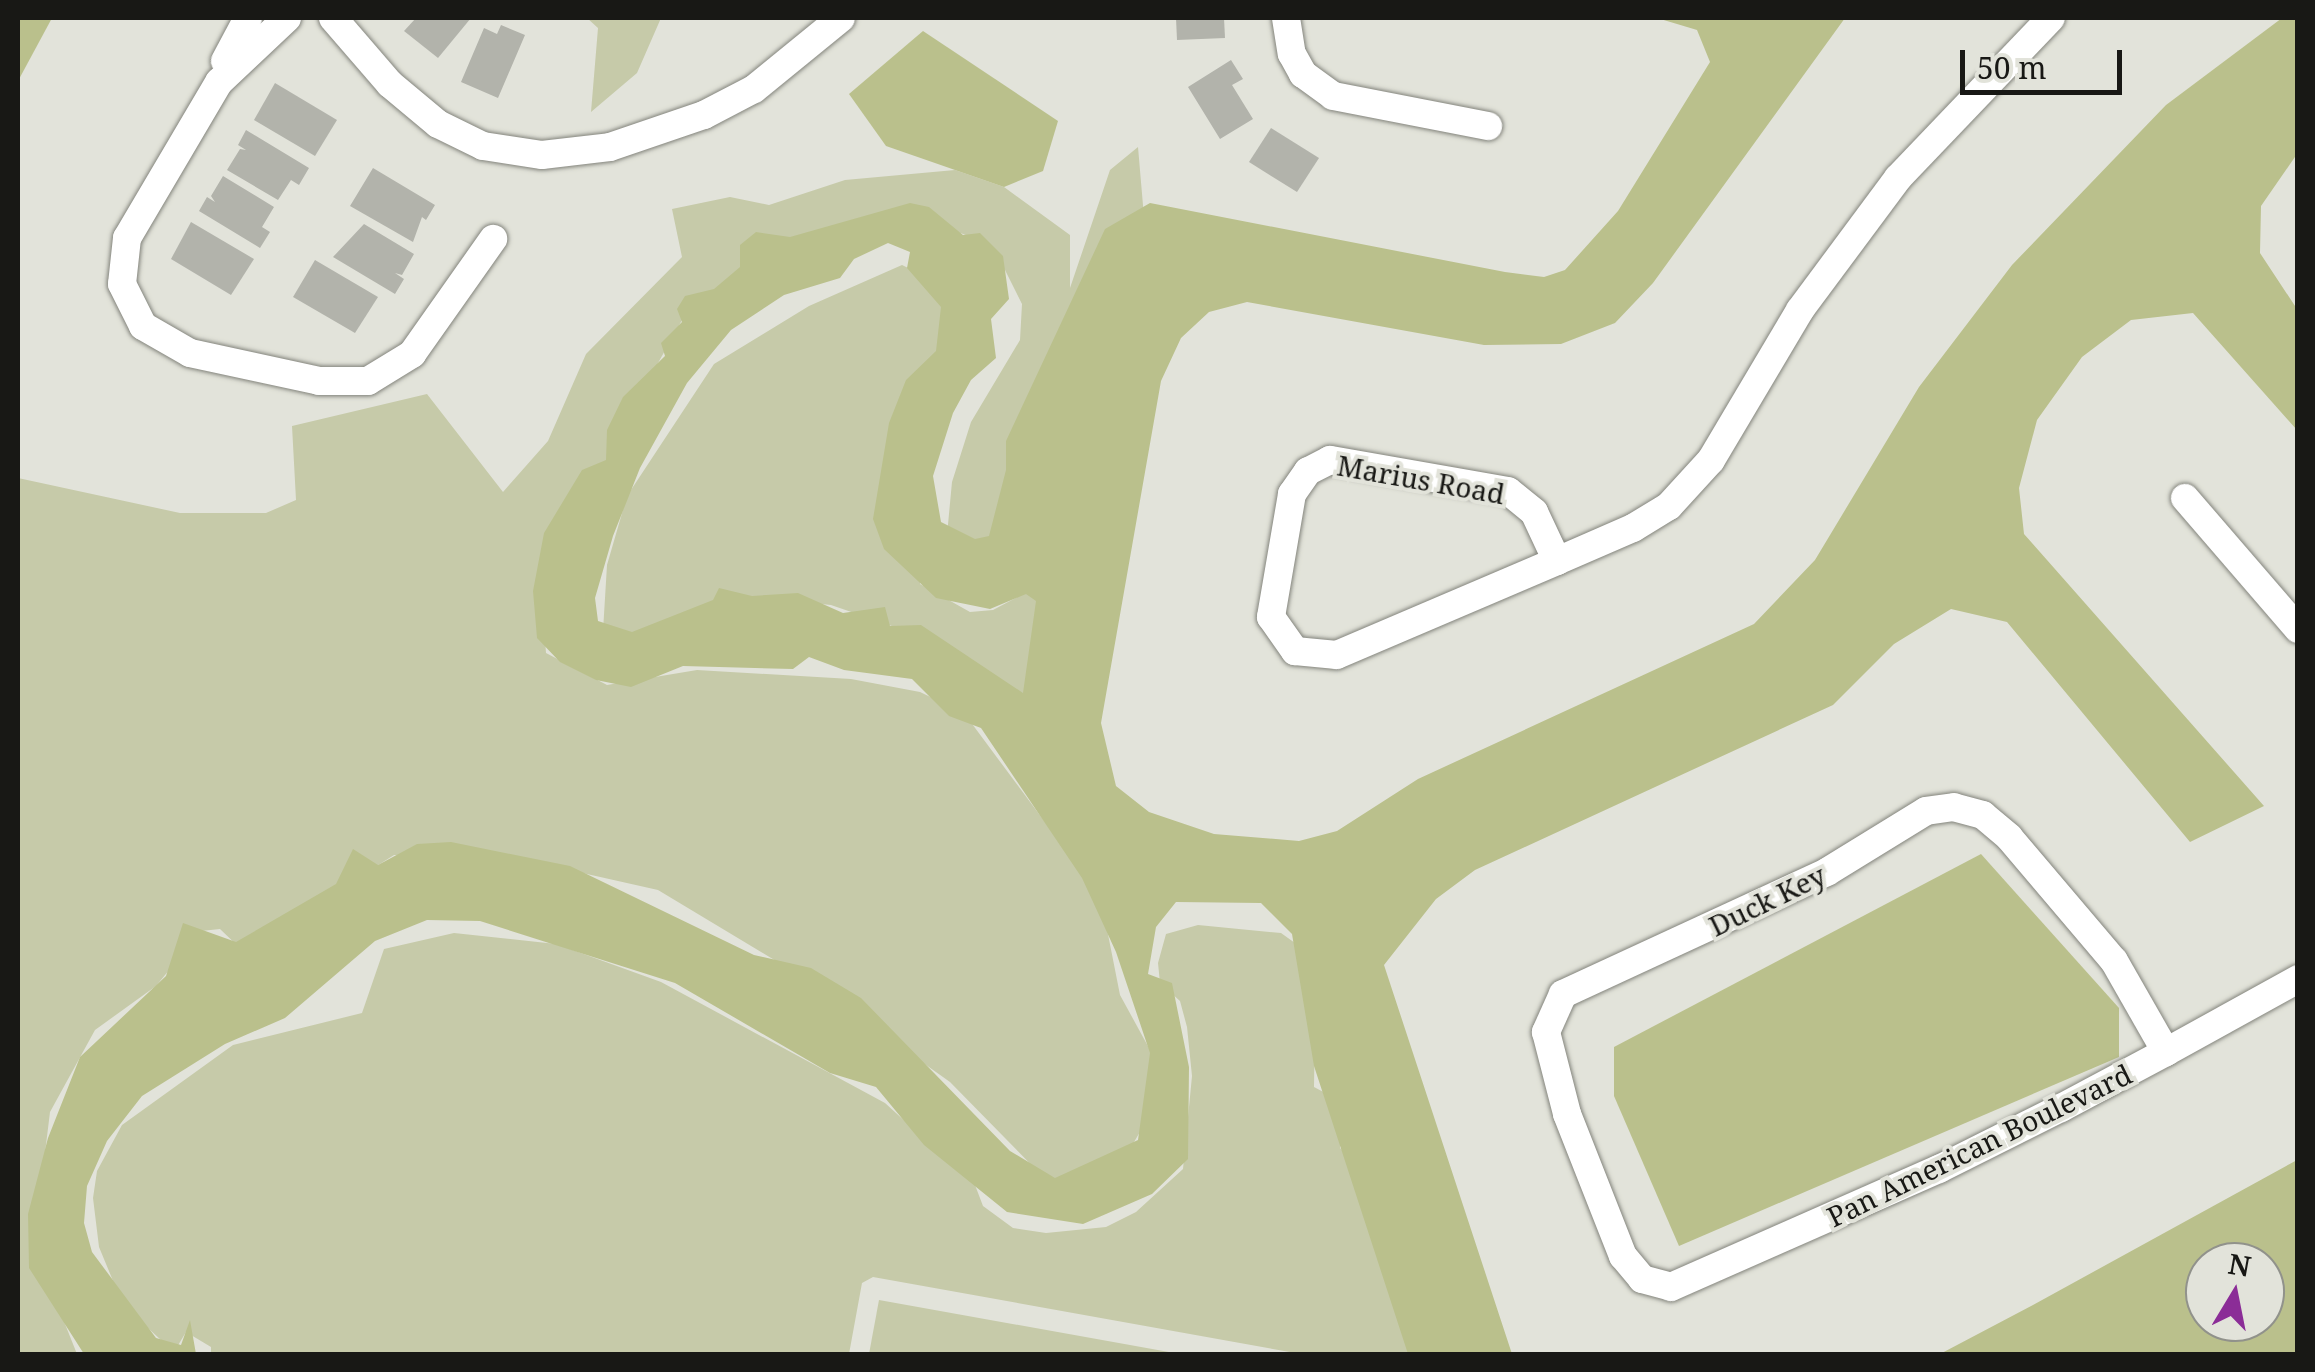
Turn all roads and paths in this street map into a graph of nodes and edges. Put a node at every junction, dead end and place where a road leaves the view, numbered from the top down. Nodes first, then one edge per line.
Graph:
1 (248, 18) edge
2 (287, 18) edge
3 (333, 18) edge
4 (842, 18) edge
5 (1286, 18) edge
6 (2051, 18) edge
7 (218, 82) junction
8 (1488, 126) dead end
9 (493, 239) dead end
10 (2185, 498) dead end
11 (1557, 561) junction
12 (2298, 628) edge
13 (2298, 979) edge
14 (2166, 1052) junction
15 (1651, 1284) joint

1 - 7 street
2 - 7 street
3 - 4 street
5 - 8 street
6 - 11 street, Marius Road
7 - 9 street
10 - 12 street
11 - 11 street, Marius Road
13 - 14 street, Pan American Boulevard
14 - 15 street, Pan American Boulevard
14 - 15 street, Duck Key

